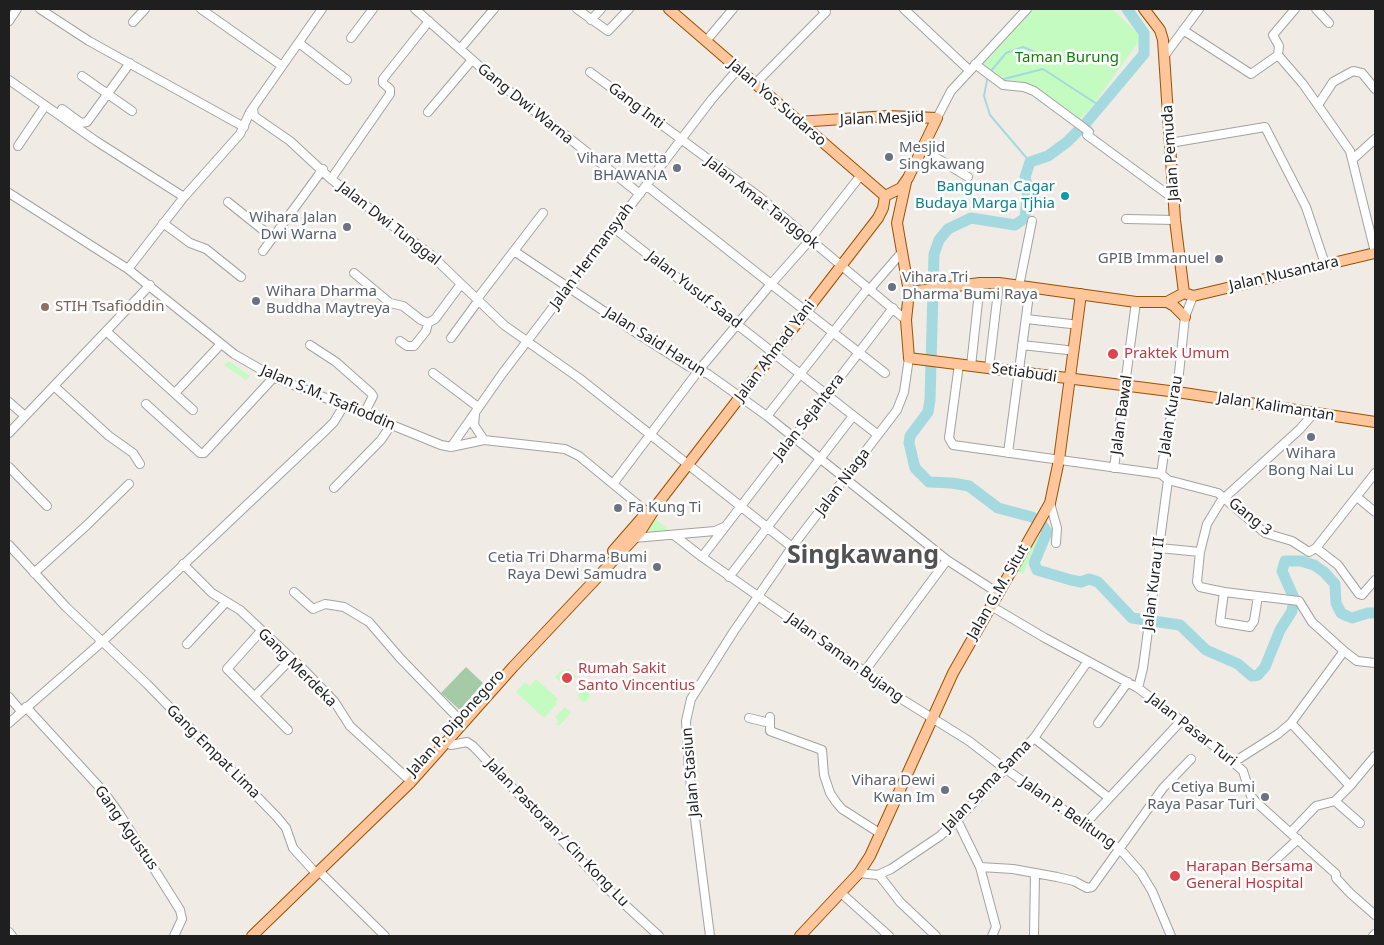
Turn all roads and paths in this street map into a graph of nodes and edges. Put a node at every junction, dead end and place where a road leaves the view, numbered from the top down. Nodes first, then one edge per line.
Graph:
1 (17, 9) edge
2 (40, 9) edge
3 (145, 9) edge
4 (201, 9) edge
5 (322, 9) edge
6 (372, 9) edge
7 (414, 9) edge
8 (494, 9) edge
9 (577, 9) edge
10 (601, 9) edge
11 (629, 9) edge
12 (669, 9) edge
13 (733, 9) edge
14 (822, 9) edge
15 (904, 9) edge
16 (1027, 9) edge
17 (1144, 9) edge
18 (1200, 9) edge
19 (1295, 9) edge
20 (1316, 9) edge
21 (591, 20) junction
22 (9, 21) edge
23 (429, 21) junction
24 (133, 22) dead end
25 (1329, 23) dead end
26 (1183, 30) junction
27 (351, 38) dead end
28 (706, 41) junction
29 (299, 42) junction
30 (460, 49) junction
31 (1164, 55) junction
32 (1278, 55) junction
33 (472, 60) junction
34 (130, 64) junction
35 (282, 66) junction
36 (978, 67) junction
37 (738, 69) junction
38 (969, 70) junction
39 (590, 72) dead end
40 (82, 76) dead end
41 (9, 80) edge
42 (347, 80) dead end
43 (755, 84) junction
44 (1375, 89) edge
45 (108, 93) junction
46 (1318, 105) junction
47 (45, 106) junction
48 (62, 110) dead end
49 (132, 111) dead end
50 (253, 112) junction
51 (428, 112) dead end
52 (937, 118) junction
53 (825, 121) junction
54 (798, 122) junction
55 (244, 126) junction
56 (816, 136) junction
57 (682, 140) junction
58 (1375, 140) edge
59 (1170, 143) junction
60 (18, 146) dead end
61 (922, 149) junction
62 (1353, 159) junction
63 (322, 169) junction
64 (861, 175) junction
65 (968, 177) dead end
66 (331, 179) junction
67 (906, 182) junction
68 (647, 186) junction
69 (640, 194) junction
70 (885, 196) junction
71 (10, 197) edge
72 (184, 197) junction
73 (1174, 199) junction
74 (228, 202) dead end
75 (544, 213) dead end
76 (878, 218) junction
77 (1126, 219) dead end
78 (1175, 220) junction
79 (1032, 221) dead end
80 (163, 223) junction
81 (897, 223) junction
82 (614, 228) junction
83 (273, 238) junction
84 (810, 240) junction
85 (263, 251) dead end
86 (514, 251) junction
87 (902, 252) junction
88 (1375, 252) edge
89 (1325, 264) junction
90 (840, 266) junction
91 (128, 269) junction
92 (354, 273) dead end
93 (241, 277) dead end
94 (980, 283) junction
95 (999, 283) junction
96 (461, 284) junction
97 (771, 284) junction
98 (150, 285) junction
99 (1019, 286) junction
100 (570, 287) junction
101 (1030, 287) junction
102 (869, 289) junction
103 (909, 292) junction
104 (1081, 294) junction
105 (1188, 295) junction
106 (478, 300) junction
107 (1136, 302) junction
108 (1167, 302) junction
109 (893, 308) junction
110 (806, 311) junction
111 (1185, 317) junction
112 (1026, 319) junction
113 (906, 320) junction
114 (428, 323) junction
115 (737, 324) junction
116 (1070, 324) dead end
117 (106, 331) junction
118 (833, 334) junction
119 (451, 338) dead end
120 (400, 341) dead end
121 (526, 342) junction
122 (221, 344) junction
123 (310, 346) dead end
124 (1022, 346) junction
125 (1067, 350) dead end
126 (774, 353) junction
127 (858, 353) junction
128 (909, 358) junction
129 (958, 364) junction
130 (971, 366) junction
131 (989, 368) junction
132 (699, 370) junction
133 (1018, 372) junction
134 (433, 373) dead end
135 (885, 373) dead end
136 (801, 374) junction
137 (274, 377) junction
138 (1070, 380) junction
139 (54, 386) junction
140 (1126, 386) junction
141 (176, 392) dead end
142 (1177, 392) junction
143 (826, 394) junction
144 (739, 398) junction
145 (9, 402) edge
146 (146, 404) dead end
147 (343, 407) junction
148 (477, 408) junction
149 (193, 410) dead end
150 (1314, 413) junction
151 (364, 414) junction
152 (25, 416) junction
153 (767, 416) junction
154 (853, 416) junction
155 (1375, 422) edge
156 (391, 425) junction
157 (9, 433) edge
158 (878, 435) junction
159 (651, 436) junction
160 (793, 437) junction
161 (484, 440) junction
162 (451, 447) junction
163 (1008, 453) junction
164 (820, 458) junction
165 (1059, 460) junction
166 (140, 464) dead end
167 (689, 465) junction
168 (9, 467) edge
169 (1114, 468) junction
170 (1375, 473) edge
171 (1165, 477) junction
172 (846, 478) junction
173 (129, 484) dead end
174 (613, 484) junction
175 (334, 488) dead end
176 (1225, 497) junction
177 (1356, 497) junction
178 (659, 502) junction
179 (47, 506) dead end
180 (740, 507) junction
181 (1048, 507) junction
182 (647, 512) junction
183 (1375, 512) edge
184 (726, 527) junction
185 (768, 528) junction
186 (674, 534) junction
187 (634, 538) junction
188 (1056, 542) dead end
189 (9, 545) edge
190 (792, 547) junction
191 (1159, 548) junction
192 (1316, 548) junction
193 (1200, 552) junction
194 (702, 557) junction
195 (947, 560) junction
196 (183, 564) junction
197 (34, 573) junction
198 (730, 577) junction
199 (1375, 580) edge
200 (294, 592) dead end
201 (1224, 592) junction
202 (998, 593) junction
203 (1258, 596) junction
204 (758, 597) junction
205 (226, 602) junction
206 (991, 606) junction
207 (261, 631) junction
208 (102, 641) junction
209 (186, 644) dead end
210 (1344, 651) junction
211 (292, 659) junction
212 (1088, 661) junction
213 (1375, 663) edge
214 (864, 672) junction
215 (1128, 682) junction
216 (1138, 688) junction
217 (255, 696) junction
218 (9, 697) edge
219 (24, 709) junction
220 (749, 718) dead end
221 (931, 718) junction
222 (459, 719) junction
223 (1181, 721) junction
224 (9, 723) edge
225 (1098, 723) dead end
226 (1290, 723) junction
227 (288, 730) dead end
228 (1034, 738) junction
229 (451, 745) dead end
230 (1375, 756) edge
231 (1191, 759) dead end
232 (1234, 762) junction
233 (421, 766) junction
234 (1004, 768) junction
235 (406, 778) junction
236 (1350, 786) junction
237 (1109, 798) junction
238 (1334, 801) junction
239 (957, 820) junction
240 (1085, 824) junction
241 (1360, 824) dead end
242 (1291, 832) junction
243 (881, 834) junction
244 (1298, 839) junction
245 (1120, 849) junction
246 (1271, 864) dead end
247 (980, 867) junction
248 (316, 871) junction
249 (859, 873) junction
250 (1034, 873) junction
251 (879, 875) junction
252 (841, 893) junction
253 (1375, 915) edge
254 (9, 932) edge
255 (12, 936) edge
256 (174, 936) edge
257 (244, 936) edge
258 (252, 936) edge
259 (384, 936) edge
260 (660, 936) edge
261 (710, 936) edge
262 (800, 936) edge
263 (889, 936) edge
264 (936, 936) edge
265 (992, 936) edge
266 (1034, 936) edge
267 (1171, 936) edge

1 - 22 street
2 - 34 street
3 - 24 street
4 - 35 street
5 - 29 street
6 - 27 street
7 - 23 street, Gang Dwi Warna
8 - 30 street
9 - 21 street
10 - 21 street
11 - 21 street
12 - 28 main road, Jalan Yos Sudarso
13 - 28 street
14 - 43 street
15 - 38 street
16 - 36 street
17 - 31 main road, Jalan Pemuda
18 - 26 street
19 - 32 street
20 - 25 street
23 - 30 street, Gang Dwi Warna
23 - 66 street
26 - 31 street
26 - 32 street
28 - 37 main road, Jalan Yos Sudarso
29 - 35 street
29 - 42 street
30 - 33 street, Gang Dwi Warna
31 - 59 main road, Jalan Pemuda
32 - 46 street
33 - 51 street
33 - 69 street, Gang Dwi Warna
34 - 45 street
34 - 55 street
35 - 50 street
36 - 38 street
36 - 73 street
37 - 43 main road, Jalan Yos Sudarso
37 - 57 street, Jalan Hermansyah
38 - 52 street
39 - 57 street, Gang Inti
40 - 45 street
41 - 47 street
43 - 54 main road, Jalan Yos Sudarso
44 - 46 street
45 - 48 street
45 - 49 street
46 - 62 street
47 - 60 street
47 - 72 street
50 - 55 street
50 - 63 street, Jalan Dwi Tunggal
52 - 53 main road, Jalan Mesjid
52 - 61 main road
53 - 54 main road, Jalan Mesjid
53 - 56 main road
54 - 56 main road, Jalan Yos Sudarso
55 - 72 street
56 - 64 main road, Jalan Yos Sudarso
57 - 68 street, Jalan Hermansyah
57 - 84 street, Jalan Amat Tanggok
58 - 62 street
59 - 73 main road, Jalan Pemuda
59 - 89 street
61 - 65 street
61 - 67 main road
62 - 88 street
63 - 66 street, Jalan Dwi Tunggal
63 - 83 street
64 - 70 main road, Jalan Yos Sudarso
64 - 84 street
66 - 96 street, Jalan Dwi Tunggal
67 - 70 main road
67 - 81 main road
68 - 69 street, Jalan Hermansyah
68 - 97 street
69 - 82 street, Jalan Hermansyah
70 - 76 main road, Jalan Ahmad Yani
71 - 91 street, Jalan S.M. Tsafioddin
72 - 80 street
73 - 78 main road, Jalan Pemuda
74 - 83 street
75 - 86 street
76 - 81 main road
76 - 90 main road, Jalan Ahmad Yani
77 - 78 street
78 - 105 main road, Jalan Pemuda
79 - 99 street
80 - 91 street
80 - 93 street
81 - 87 main road
82 - 100 street, Jalan Hermansyah
82 - 115 street, Jalan Yusuf Saad
83 - 85 street
84 - 90 street, Jalan Amat Tanggok
84 - 97 street
86 - 100 street, Jalan Said Harun
86 - 106 street
87 - 102 street
87 - 103 main road
88 - 89 main road, Jalan Nusantara
89 - 105 main road, Jalan Nusantara
90 - 102 street, Jalan Amat Tanggok
90 - 110 main road, Jalan Ahmad Yani
91 - 98 street, Jalan S.M. Tsafioddin
92 - 114 street
94 - 95 main road
94 - 103 main road
94 - 130 street
95 - 99 main road
95 - 131 street
96 - 106 street, Jalan Dwi Tunggal
96 - 114 street
97 - 110 street
97 - 115 street
98 - 117 street
98 - 122 street, Jalan S.M. Tsafioddin
99 - 101 main road
100 - 121 street, Jalan Hermansyah
100 - 132 street, Jalan Said Harun
101 - 104 main road
101 - 112 street
102 - 109 street, Jalan Amat Tanggok
102 - 118 street
103 - 113 main road
104 - 107 main road
104 - 138 main road, Jalan G.M. Situt
105 - 108 main road, Jalan Nusantara
105 - 111 street, Jalan Kurau
106 - 119 street
106 - 121 street, Jalan Dwi Tunggal
107 - 108 main road
107 - 140 street, Jalan Bawal
108 - 111 main road
109 - 113 street
109 - 127 street, Jalan Sejahtera
110 - 118 street
110 - 126 main road, Jalan Ahmad Yani
111 - 142 street, Jalan Kurau
112 - 116 street
112 - 124 street
113 - 128 main road
114 - 120 street
115 - 126 street, Jalan Yusuf Saad
115 - 132 street
117 - 139 street
117 - 149 street
118 - 127 street
118 - 136 street
121 - 148 street, Jalan Hermansyah
121 - 159 street, Jalan Dwi Tunggal
122 - 137 street, Jalan S.M. Tsafioddin
122 - 141 street
123 - 151 street
124 - 125 street
124 - 133 street
126 - 136 street, Jalan Yusuf Saad
126 - 144 main road, Jalan Ahmad Yani
127 - 135 street
127 - 143 street, Jalan Sejahtera
128 - 129 main road, Setiabudi
128 - 158 street, Jalan Niaga
129 - 130 main road, Setiabudi
129 - 163 street, Gang 3
130 - 131 main road, Setiabudi
131 - 133 main road, Setiabudi
132 - 144 street, Jalan Said Harun
132 - 159 street
133 - 138 main road, Setiabudi
133 - 163 street
134 - 148 street
136 - 143 street, Jalan Yusuf Saad
136 - 153 street
137 - 146 street
137 - 147 street, Jalan S.M. Tsafioddin
138 - 140 main road, Setiabudi
138 - 165 main road, Jalan G.M. Situt
139 - 152 street
139 - 166 street
140 - 142 main road, Setiabudi
140 - 169 street, Jalan Bawal
142 - 150 main road, Jalan Kalimantan
142 - 171 street, Jalan Kurau
143 - 154 street, Jalan Yusuf Saad
143 - 160 street, Jalan Sejahtera
144 - 153 street, Jalan Said Harun
144 - 167 main road, Jalan Ahmad Yani
145 - 152 street
147 - 151 street, Jalan S.M. Tsafioddin
147 - 196 street
148 - 161 street
148 - 162 street, Jalan Hermansyah
150 - 155 main road, Jalan Kalimantan
150 - 176 street
151 - 156 street, Jalan S.M. Tsafioddin
152 - 157 street
153 - 160 street, Jalan Said Harun
154 - 158 street, Jalan Yusuf Saad
154 - 164 street
156 - 162 street, Jalan S.M. Tsafioddin
156 - 175 street
158 - 172 street, Jalan Niaga
159 - 167 street, Jalan Dwi Tunggal
159 - 174 street
160 - 164 street, Jalan Said Harun
160 - 180 street, Jalan Sejahtera
161 - 162 street, Jalan S.M. Tsafioddin
161 - 174 street, Jalan S.M. Tsafioddin
163 - 165 street, Gang 3
164 - 172 street, Jalan Said Harun
164 - 185 street
165 - 169 street, Gang 3
165 - 181 main road, Jalan G.M. Situt
167 - 178 main road, Jalan Ahmad Yani
167 - 180 street, Jalan Dwi Tunggal
168 - 179 street
169 - 171 street, Gang 3
170 - 177 street
171 - 176 street, Gang 3
171 - 191 street, Jalan Kurau II
172 - 190 street, Jalan Niaga
172 - 195 street, Jalan Said Harun
173 - 197 street
174 - 182 street, Jalan S.M. Tsafioddin
176 - 192 street, Gang 3
176 - 193 street
177 - 183 street
177 - 192 street
178 - 182 main road, Jalan P. Diponegoro
178 - 187 main road, Jalan P. Diponegoro
180 - 184 street, Jalan Sejahtera
180 - 185 street, Jalan Dwi Tunggal
181 - 188 street
181 - 202 main road, Jalan G.M. Situt
182 - 222 main road, Jalan P. Diponegoro
184 - 186 street
184 - 194 street, Jalan Sejahtera
185 - 190 street, Jalan Dwi Tunggal
185 - 198 street
186 - 187 street
186 - 194 street, Jalan Saman Bujang
187 - 233 main road, Jalan P. Diponegoro
189 - 197 street, Gang Empat Lima
190 - 204 street, Jalan Niaga
191 - 193 street
191 - 216 street, Jalan Kurau II
192 - 199 street
193 - 201 street
194 - 198 street, Jalan Saman Bujang
195 - 202 street, Jalan Said Harun
195 - 214 street
196 - 205 street, Gang Merdeka
196 - 208 street
197 - 208 street, Gang Empat Lima
198 - 204 street, Jalan Saman Bujang
200 - 222 street
201 - 203 street
201 - 203 street
202 - 206 main road, Jalan G.M. Situt
203 - 210 street
204 - 214 street, Jalan Saman Bujang
204 - 261 street, Jalan Stasiun
205 - 207 street, Gang Merdeka
205 - 209 street
206 - 212 street, Jalan Pasar Turi
206 - 221 main road, Jalan G.M. Situt
207 - 211 street, Gang Merdeka
207 - 217 street
208 - 219 street
208 - 248 street, Gang Empat Lima
210 - 213 street
210 - 226 street
211 - 217 street
211 - 235 street, Gang Merdeka
212 - 215 street, Jalan Pasar Turi
212 - 228 street, Jalan Sama Sama
214 - 221 street, Jalan Saman Bujang
215 - 216 street, Jalan Pasar Turi
215 - 225 street
216 - 223 street, Jalan Pasar Turi
217 - 227 street
218 - 219 street, Gang Agustus
219 - 224 street
219 - 256 street, Gang Agustus
220 - 243 street
221 - 234 street, Jalan P. Belitung
221 - 243 main road, Jalan G.M. Situt
222 - 233 main road, Jalan P. Diponegoro
223 - 232 street, Jalan Pasar Turi
223 - 237 street
226 - 232 street
226 - 236 street
228 - 234 street, Jalan Sama Sama
228 - 237 street
229 - 260 street, Jalan Pastoran / Cin Kong Lu
230 - 236 street
231 - 245 street
232 - 242 street, Jalan Pasar Turi
233 - 235 main road, Jalan P. Diponegoro
233 - 248 main road, Jalan P. Diponegoro
234 - 239 street, Jalan Sama Sama
234 - 240 street, Jalan P. Belitung
235 - 248 main road, Jalan P. Diponegoro
236 - 238 street
237 - 240 street
238 - 241 street
238 - 242 street
239 - 247 street
239 - 251 street, Jalan Sama Sama
240 - 245 street, Jalan P. Belitung
242 - 244 street, Jalan Pasar Turi
243 - 249 main road, Jalan G.M. Situt
244 - 246 street
244 - 253 street, Jalan Pasar Turi
245 - 250 street
245 - 267 street, Jalan P. Belitung
247 - 250 street
247 - 265 street
248 - 257 main road, Jalan P. Diponegoro
248 - 258 main road, Jalan P. Diponegoro
248 - 259 street, Gang Empat Lima
249 - 251 street
249 - 252 main road, Jalan G.M. Situt
250 - 266 street
251 - 264 street
252 - 262 main road, Jalan G.M. Situt
252 - 263 street
254 - 255 street

